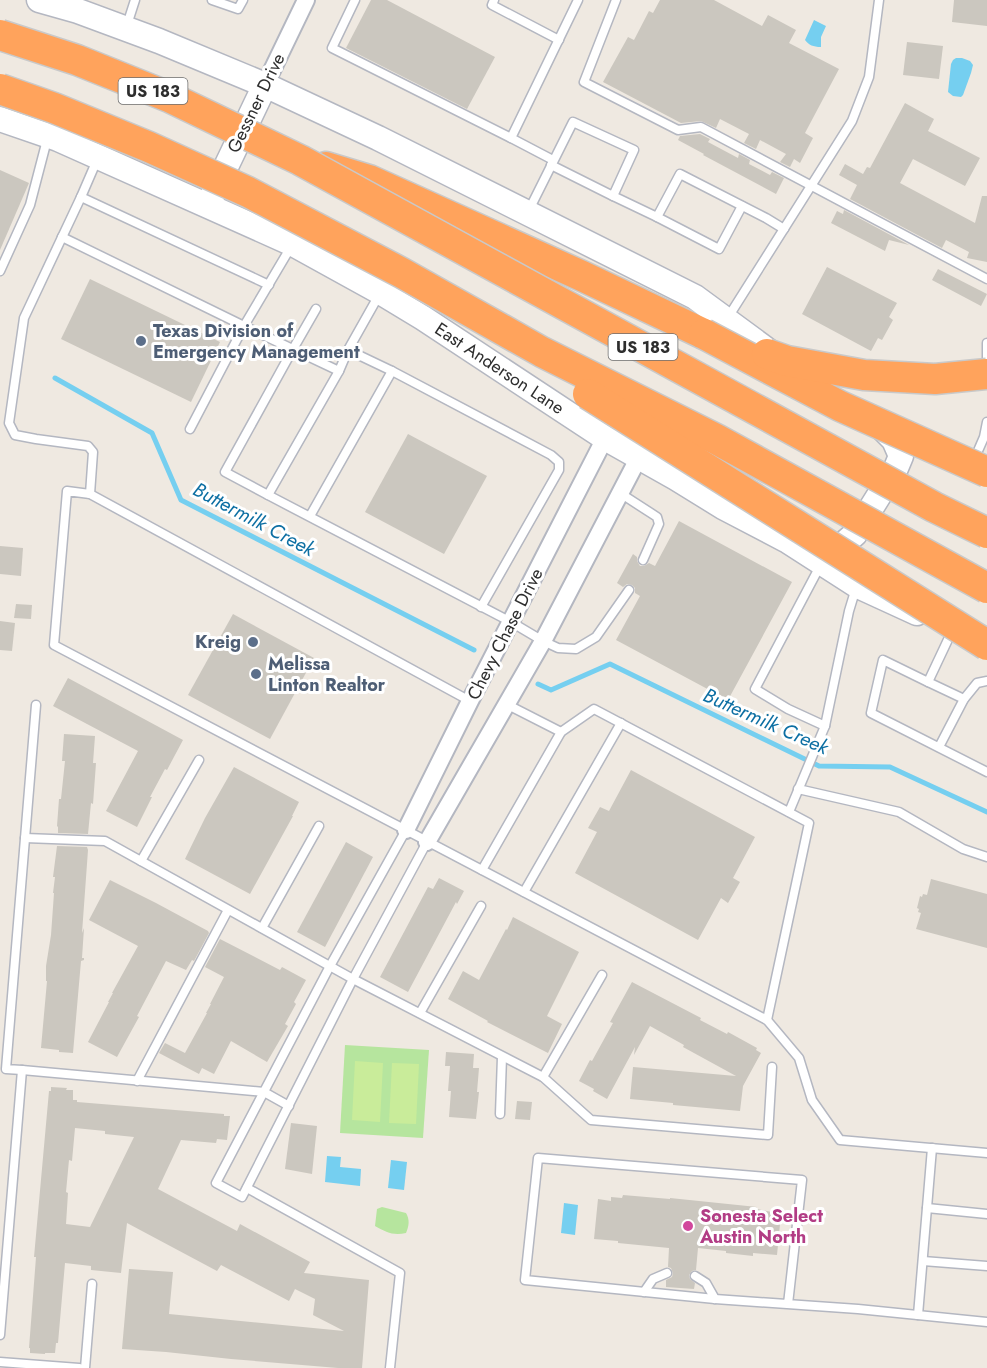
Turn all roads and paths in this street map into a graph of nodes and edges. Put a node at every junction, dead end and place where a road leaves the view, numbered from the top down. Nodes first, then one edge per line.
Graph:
1 (135, 0) edge
2 (212, 0) edge
3 (243, 0) edge
4 (306, 0) edge
5 (355, 0) edge
6 (494, 0) edge
7 (578, 0) edge
8 (616, 0) edge
9 (879, 0) edge
10 (48, 1) edge
11 (126, 28) junction
12 (0, 35) edge
13 (559, 40) junction
14 (265, 85) junction
15 (0, 89) edge
16 (0, 120) edge
17 (48, 136) junction
18 (511, 138) junction
19 (98, 157) junction
20 (300, 160) junction
21 (552, 163) junction
22 (811, 186) junction
23 (613, 196) junction
24 (81, 197) junction
25 (207, 206) junction
26 (742, 206) junction
27 (527, 213) junction
28 (657, 217) junction
29 (784, 229) junction
30 (62, 237) junction
31 (293, 244) junction
32 (0, 271) edge
33 (987, 279) edge
34 (269, 285) junction
35 (380, 292) junction
36 (316, 309) dead end
37 (244, 326) junction
38 (715, 327) junction
39 (987, 343) edge
40 (292, 349) junction
41 (348, 350) junction
42 (542, 352) junction
43 (987, 365) edge
44 (339, 371) junction
45 (392, 371) junction
46 (987, 374) edge
47 (869, 415) junction
48 (987, 422) edge
49 (190, 429) dead end
50 (605, 438) junction
51 (639, 457) junction
52 (981, 477) edge
53 (620, 493) junction
54 (90, 494) junction
55 (268, 495) junction
56 (310, 516) junction
57 (987, 533) edge
58 (786, 540) junction
59 (644, 560) dead end
60 (822, 563) junction
61 (856, 585) junction
62 (987, 588) edge
63 (629, 590) dead end
64 (481, 607) junction
65 (511, 622) junction
66 (953, 629) junction
67 (987, 639) edge
68 (543, 641) junction
69 (987, 645) edge
70 (987, 681) edge
71 (928, 682) junction
72 (964, 699) junction
73 (470, 701) junction
74 (506, 704) junction
75 (36, 705) dead end
76 (621, 723) junction
77 (825, 726) junction
78 (561, 732) junction
79 (939, 747) junction
80 (199, 760) dead end
81 (987, 772) edge
82 (798, 789) junction
83 (789, 812) junction
84 (319, 826) dead end
85 (406, 830) junction
86 (25, 838) junction
87 (427, 842) junction
88 (987, 857) edge
89 (141, 861) junction
90 (482, 870) junction
91 (524, 892) junction
92 (481, 906) dead end
93 (228, 910) junction
94 (262, 928) junction
95 (330, 966) junction
96 (602, 975) dead end
97 (353, 979) junction
98 (420, 1013) junction
99 (767, 1020) junction
100 (502, 1057) junction
101 (772, 1067) dead end
102 (22, 1071) junction
103 (543, 1077) junction
104 (136, 1081) junction
105 (264, 1092) junction
106 (289, 1106) junction
107 (500, 1114) dead end
108 (932, 1148) junction
109 (987, 1153) edge
110 (247, 1188) junction
111 (927, 1208) junction
112 (987, 1214) edge
113 (923, 1261) junction
114 (987, 1266) edge
115 (667, 1273) dead end
116 (696, 1276) dead end
117 (92, 1284) dead end
118 (644, 1292) junction
119 (715, 1299) junction
120 (788, 1304) junction
121 (918, 1315) junction
122 (987, 1322) edge
123 (0, 1335) edge
124 (0, 1362) edge
125 (79, 1368) edge
126 (85, 1368) edge
127 (390, 1368) edge

1 - 11 lane
2 - 3 lane
4 - 14 street, Gessner Drive
5 - 18 lane
6 - 13 lane
7 - 13 lane
8 - 22 lane
9 - 22 lane
10 - 11 main road
11 - 14 main road
12 - 20 highway, US 183, bridge
13 - 18 lane
14 - 25 main road, Gessner Drive
14 - 27 main road
15 - 42 highway, US 183, bridge
16 - 17 main road, East Anderson Lane
17 - 19 main road, East Anderson Lane
17 - 32 lane
18 - 21 lane
19 - 24 lane
19 - 25 main road, East Anderson Lane
20 - 38 highway, bridge
20 - 57 highway, US 183, bridge
21 - 23 lane
21 - 23 lane
21 - 27 lane
22 - 29 lane
22 - 33 lane
23 - 28 lane
24 - 30 lane
24 - 34 lane
25 - 31 main road, East Anderson Lane
26 - 28 lane
26 - 28 lane
26 - 29 lane
27 - 38 main road
29 - 38 lane
30 - 37 lane
30 - 54 lane
31 - 34 lane
31 - 35 main road, East Anderson Lane
34 - 37 lane
35 - 41 lane
35 - 50 main road, East Anderson Lane
36 - 40 lane
37 - 40 lane
37 - 49 lane
38 - 46 highway, bridge
38 - 47 main road
38 - 52 highway, bridge
39 - 43 lane
40 - 44 lane
40 - 55 lane
41 - 44 lane
41 - 45 lane
42 - 62 highway, US 183, bridge
42 - 69 highway, bridge
44 - 55 lane
45 - 56 lane
45 - 64 lane
47 - 52 main road
47 - 58 main road
48 - 52 lane
50 - 51 main road, East Anderson Lane
50 - 65 street, Chevy Chase Drive
51 - 53 street, Chevy Chase Drive
51 - 58 main road, East Anderson Lane
53 - 59 lane
53 - 68 street, Chevy Chase Drive
54 - 73 lane
54 - 85 lane
55 - 56 lane
56 - 64 lane
58 - 60 main road, East Anderson Lane
60 - 61 main road, East Anderson Lane
60 - 77 lane
61 - 66 main road, East Anderson Lane
61 - 77 lane
63 - 68 lane
64 - 65 lane
65 - 68 lane
65 - 73 street, Chevy Chase Drive
66 - 67 main road, East Anderson Lane
66 - 71 lane
68 - 74 street, Chevy Chase Drive
70 - 72 lane
71 - 72 lane
71 - 79 lane
72 - 79 lane
73 - 85 street, Chevy Chase Drive
74 - 78 lane
74 - 87 street, Chevy Chase Drive
75 - 86 lane
76 - 78 lane
76 - 83 lane
76 - 91 lane
77 - 82 lane
78 - 90 lane
79 - 81 lane
80 - 89 lane
82 - 83 lane
82 - 88 lane
83 - 99 lane
84 - 94 lane
85 - 87 lane
85 - 95 lane
86 - 89 lane
86 - 102 lane
87 - 90 lane
87 - 97 lane
89 - 93 lane
90 - 91 lane
91 - 99 lane
92 - 98 lane
93 - 94 lane
93 - 104 lane
94 - 95 lane
95 - 97 lane
95 - 105 lane
96 - 103 lane
97 - 98 lane
97 - 106 lane
98 - 100 lane
99 - 108 lane
100 - 103 lane
100 - 107 lane
101 - 103 lane
102 - 104 lane
102 - 123 lane
104 - 105 lane
105 - 106 lane
105 - 110 lane
106 - 110 lane
108 - 109 lane
108 - 111 lane
110 - 127 lane
111 - 112 lane
111 - 113 lane
113 - 114 lane
113 - 121 lane
115 - 118 lane
116 - 119 lane
117 - 126 lane
118 - 119 lane
118 - 120 lane
119 - 120 lane
120 - 121 lane
121 - 122 lane
124 - 125 lane

